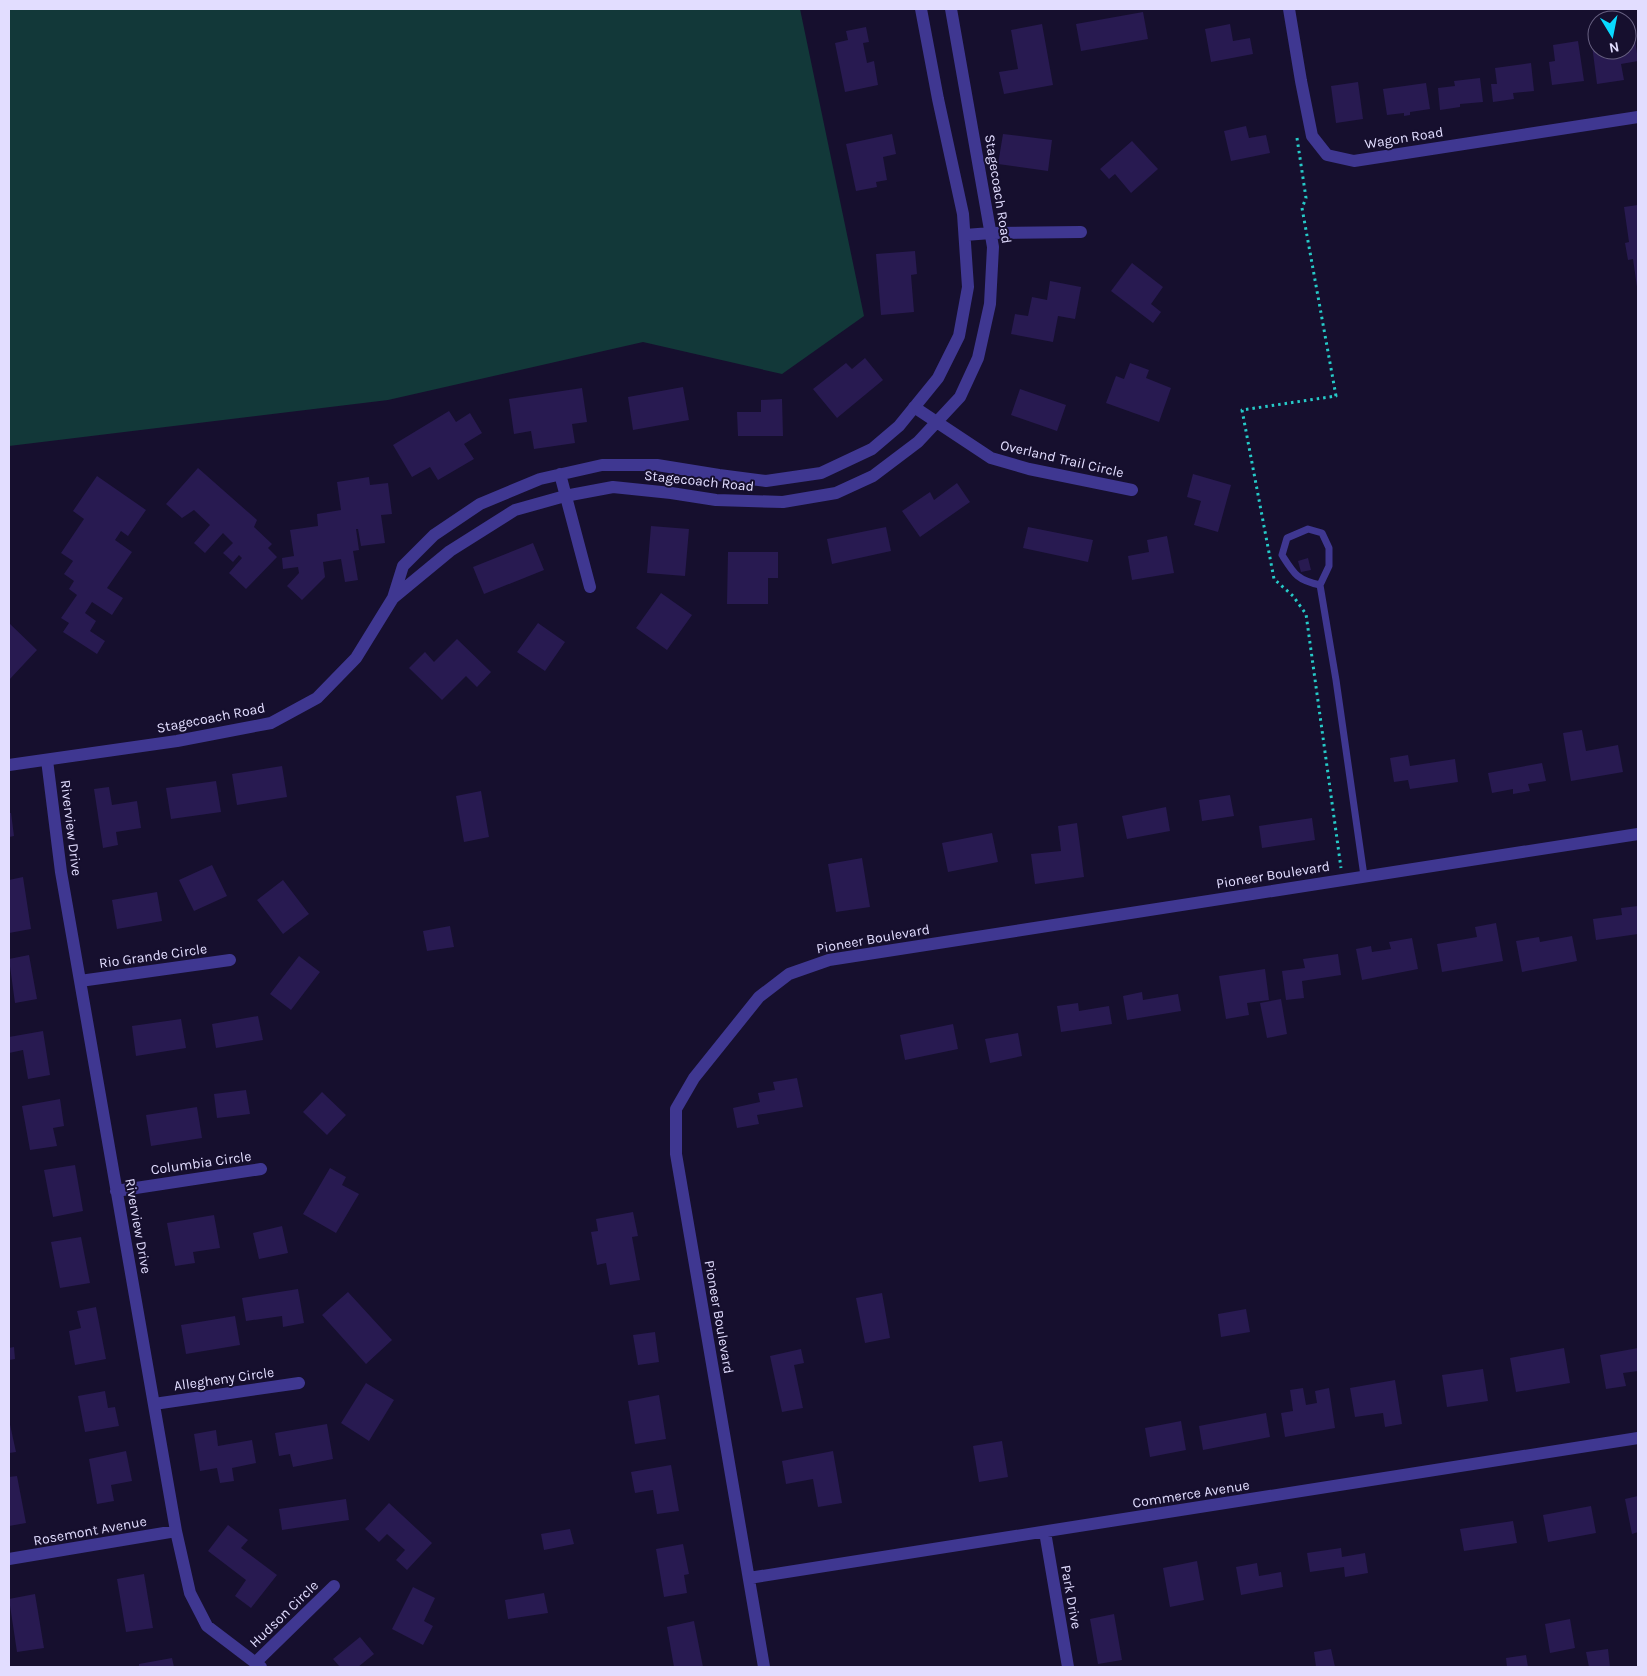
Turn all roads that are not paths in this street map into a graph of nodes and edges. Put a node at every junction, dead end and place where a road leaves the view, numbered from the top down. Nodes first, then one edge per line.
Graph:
1 (921, 9) edge
2 (951, 9) edge
3 (1289, 9) edge
4 (1638, 117) edge
5 (1081, 232) dead end
6 (991, 233) junction
7 (965, 235) junction
8 (914, 407) junction
9 (936, 422) junction
10 (560, 474) junction
11 (1132, 490) dead end
12 (565, 496) junction
13 (1320, 585) junction
14 (590, 587) dead end
15 (394, 598) junction
16 (47, 760) junction
17 (9, 765) edge
18 (1638, 834) edge
19 (1363, 871) junction
20 (230, 960) dead end
21 (80, 981) junction
22 (261, 1169) dead end
23 (116, 1191) junction
24 (299, 1383) dead end
25 (154, 1404) junction
26 (1638, 1438) edge
27 (176, 1531) junction
28 (1045, 1532) junction
29 (9, 1559) edge
30 (749, 1578) junction
31 (334, 1586) dead end
32 (258, 1665) edge
33 (764, 1667) edge
34 (1068, 1667) edge

1 - 7 street, Stagecoach Road
2 - 6 street, Stagecoach Road
3 - 4 street, Wagon Road
5 - 6 street
6 - 7 street
6 - 9 street, Stagecoach Road
7 - 8 street, Stagecoach Road
8 - 9 street, Overland Trail Circle
8 - 10 street, Stagecoach Road
9 - 11 street, Overland Trail Circle
9 - 12 street, Stagecoach Road
10 - 12 street
10 - 15 street, Stagecoach Road
12 - 14 street
12 - 15 street, Stagecoach Road
13 - 13 lane
13 - 19 lane
15 - 16 street, Stagecoach Road
16 - 17 street, Stagecoach Road
16 - 21 street, Riverview Drive
18 - 19 street, Pioneer Boulevard
19 - 30 street, Pioneer Boulevard
20 - 21 street, Rio Grande Circle
21 - 23 street, Riverview Drive
22 - 23 street, Columbia Circle
23 - 25 street, Riverview Drive
24 - 25 street, Allegheny Circle
25 - 27 street, Riverview Drive
26 - 28 street, Commerce Avenue
27 - 29 street, Rosemont Avenue
27 - 32 street, Riverview Drive
28 - 30 street, Commerce Avenue
28 - 34 street, Park Drive
30 - 33 street, Pioneer Boulevard
31 - 32 street, Hudson Circle

